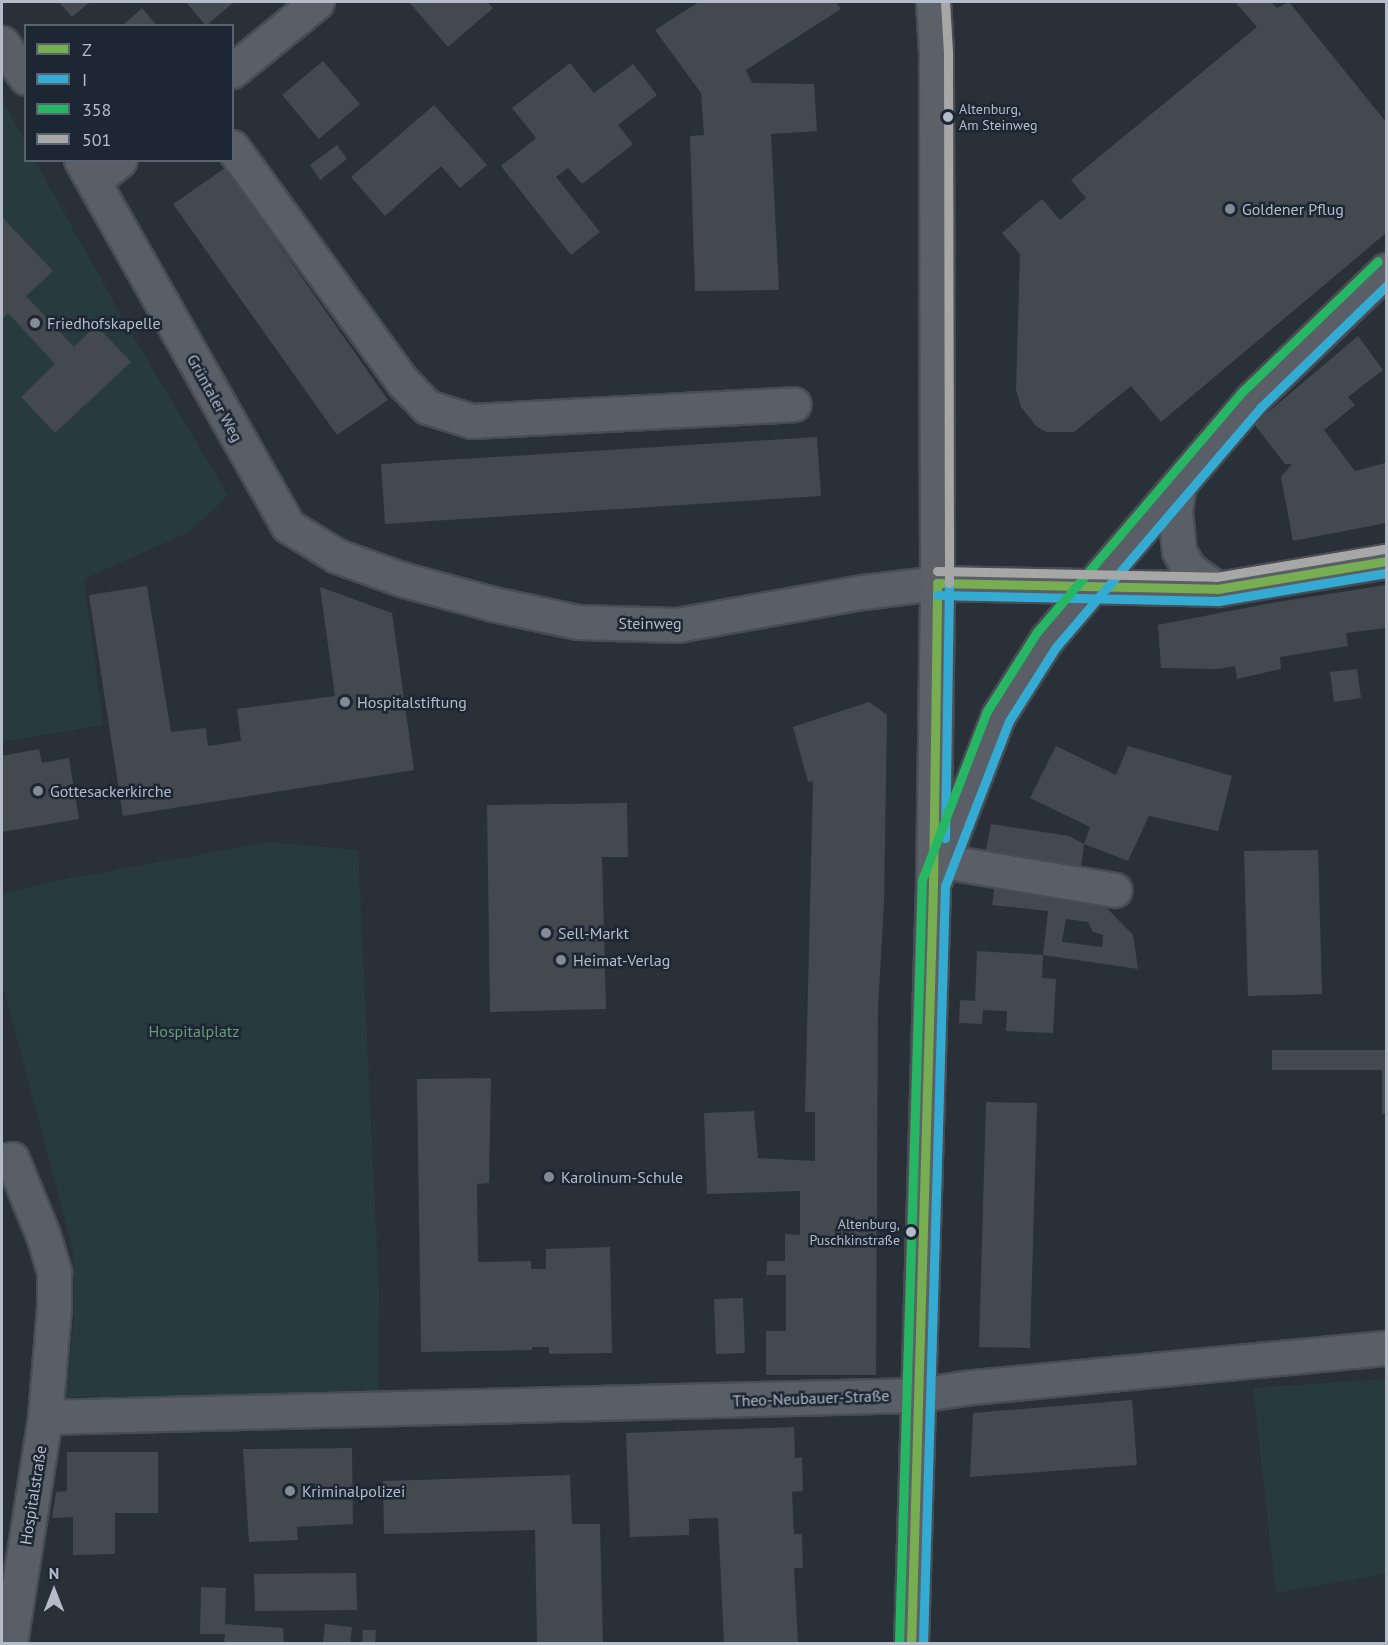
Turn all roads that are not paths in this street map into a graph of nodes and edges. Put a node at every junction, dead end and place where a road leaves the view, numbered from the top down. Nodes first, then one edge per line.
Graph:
1 (317, 2) edge
2 (933, 2) edge
3 (2, 43) edge
4 (234, 69) edge
5 (24, 75) edge
6 (234, 150) edge
7 (114, 162) edge
8 (88, 171) edge
9 (1386, 270) edge
10 (794, 404) dead end
11 (1179, 484) junction
12 (1386, 561) edge
13 (401, 579) joint
14 (937, 583) junction
15 (1095, 585) junction
16 (1216, 589) junction
17 (938, 873) junction
18 (1115, 890) dead end
19 (2, 1161) edge
20 (1386, 1348) edge
21 (917, 1395) junction
22 (45, 1417) junction
23 (10, 1644) edge
24 (911, 1644) edge

1 - 4 street
2 - 14 main road
3 - 5 street
6 - 10 street
7 - 8 street
8 - 13 street, Grüntaler Weg
9 - 11 street
11 - 15 street
11 - 16 street
12 - 16 street, Steinweg
13 - 14 street, Steinweg
14 - 15 street, Steinweg
14 - 17 main road
15 - 16 street, Steinweg
15 - 17 street
17 - 18 street
17 - 21 main road
19 - 22 street
20 - 21 street, Theo-Neubauer-Straße
21 - 22 street, Theo-Neubauer-Straße
21 - 24 main road
22 - 23 street, Hospitalstraße

